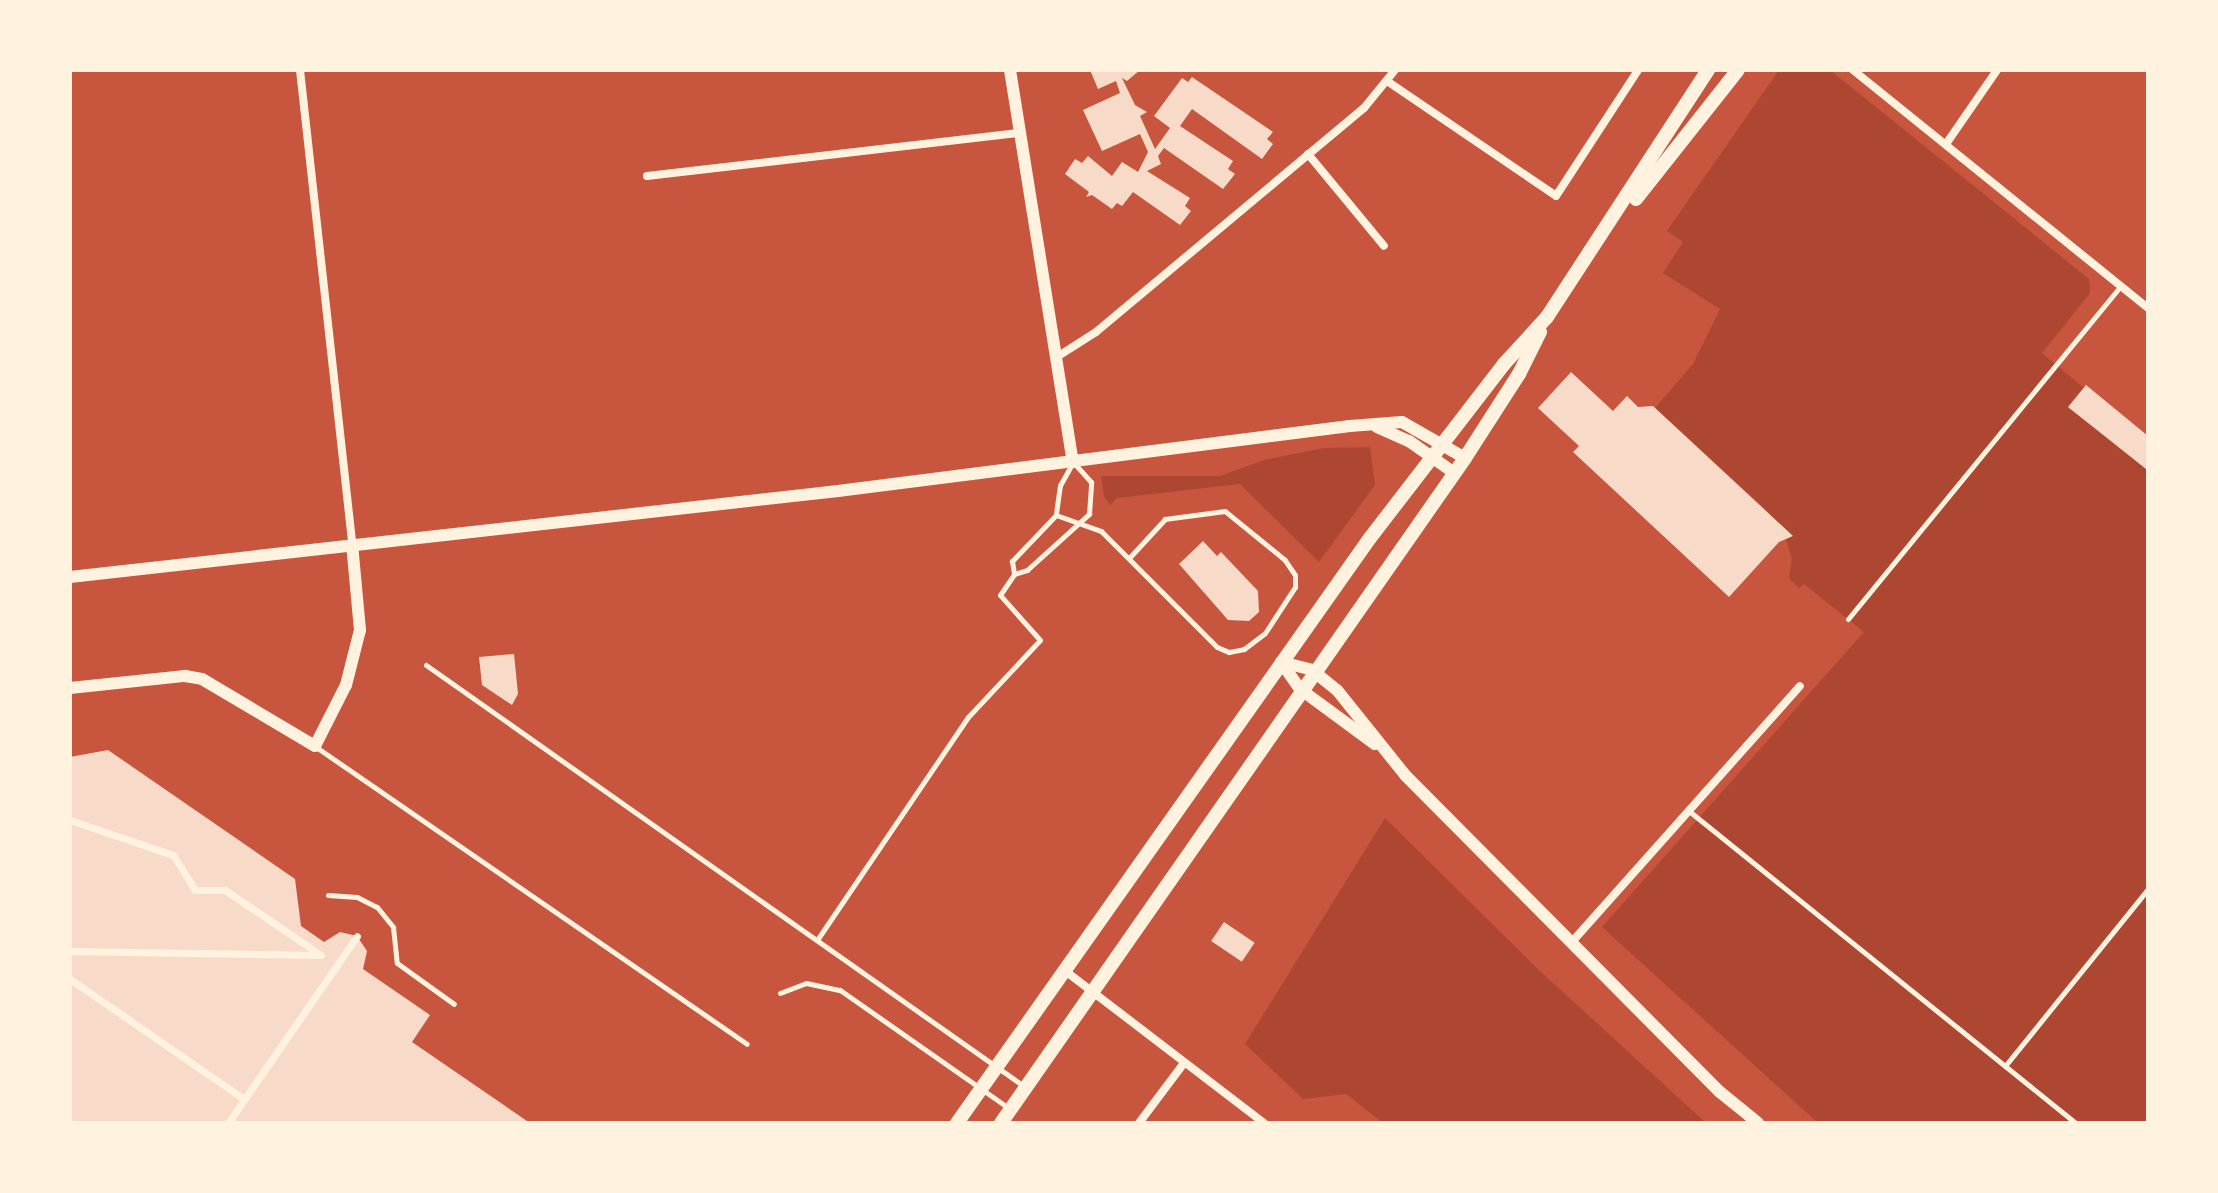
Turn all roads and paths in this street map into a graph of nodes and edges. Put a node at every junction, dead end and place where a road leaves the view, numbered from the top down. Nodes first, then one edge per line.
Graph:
1 (300, 70) edge
2 (1010, 70) edge
3 (1395, 70) edge
4 (1638, 70) edge
5 (1708, 70) edge
6 (1738, 70) edge
7 (1853, 70) edge
8 (1997, 70) edge
9 (1387, 81) junction
10 (1021, 133) junction
11 (1946, 144) junction
12 (1308, 154) junction
13 (647, 176) dead end
14 (1384, 246) dead end
15 (1595, 249) junction
16 (2121, 286) junction
17 (2148, 308) edge
18 (1547, 317) junction
19 (1060, 355) junction
20 (1375, 426) junction
21 (1444, 442) junction
22 (1432, 457) junction
23 (1465, 458) junction
24 (1073, 462) junction
25 (1453, 472) junction
26 (1056, 515) junction
27 (1079, 522) junction
28 (352, 544) junction
29 (1131, 560) junction
30 (1014, 574) junction
31 (70, 577) edge
32 (1848, 619) dead end
33 (1281, 662) junction
34 (426, 665) dead end
35 (1312, 670) junction
36 (1800, 686) dead end
37 (70, 688) edge
38 (1300, 689) junction
39 (1375, 744) junction
40 (315, 746) junction
41 (1688, 810) junction
42 (70, 820) edge
43 (2148, 889) edge
44 (328, 895) dead end
45 (357, 936) dead end
46 (817, 940) junction
47 (1571, 943) junction
48 (70, 951) edge
49 (1063, 969) junction
50 (70, 979) edge
51 (1091, 991) junction
52 (780, 993) dead end
53 (454, 1004) dead end
54 (747, 1044) dead end
55 (1184, 1063) junction
56 (997, 1064) junction
57 (2005, 1066) junction
58 (1026, 1087) junction
59 (981, 1088) junction
60 (244, 1099) junction
61 (1010, 1109) junction
62 (228, 1123) edge
63 (957, 1123) edge
64 (1001, 1123) edge
65 (1139, 1123) edge
66 (1264, 1123) edge
67 (1758, 1123) edge
68 (2075, 1123) edge

1 - 28 street
2 - 10 street
3 - 9 street
4 - 9 street
5 - 15 main road
6 - 15 main road
7 - 11 street
8 - 11 street
9 - 12 street
10 - 13 street
10 - 19 street
11 - 16 street
12 - 14 street
12 - 19 street
15 - 18 main road
16 - 17 street
16 - 32 lane
18 - 21 main road
18 - 23 main road
19 - 24 street
20 - 21 street
20 - 22 street
20 - 24 street
21 - 22 main road
21 - 23 street
22 - 25 street
22 - 33 main road
23 - 25 main road
24 - 26 lane
24 - 27 lane
24 - 28 street
25 - 35 main road
26 - 27 lane
26 - 30 lane
27 - 29 lane
27 - 30 lane
28 - 31 street
28 - 40 street
29 - 29 lane
30 - 46 lane
33 - 35 street
33 - 38 street
33 - 49 main road
34 - 46 lane
35 - 38 main road
35 - 39 street
36 - 41 street
37 - 40 street
38 - 39 street
38 - 51 main road
39 - 47 street
40 - 54 lane
41 - 47 street
41 - 57 lane
42 - 48 street
43 - 57 lane
44 - 53 lane
45 - 60 street
46 - 56 lane
47 - 67 street
49 - 51 street
49 - 56 main road
50 - 60 street
51 - 55 street
51 - 58 main road
52 - 59 lane
55 - 65 street
55 - 66 street
56 - 58 lane
56 - 59 main road
57 - 68 lane
58 - 61 main road
59 - 61 lane
59 - 63 main road
60 - 62 street
61 - 64 main road

